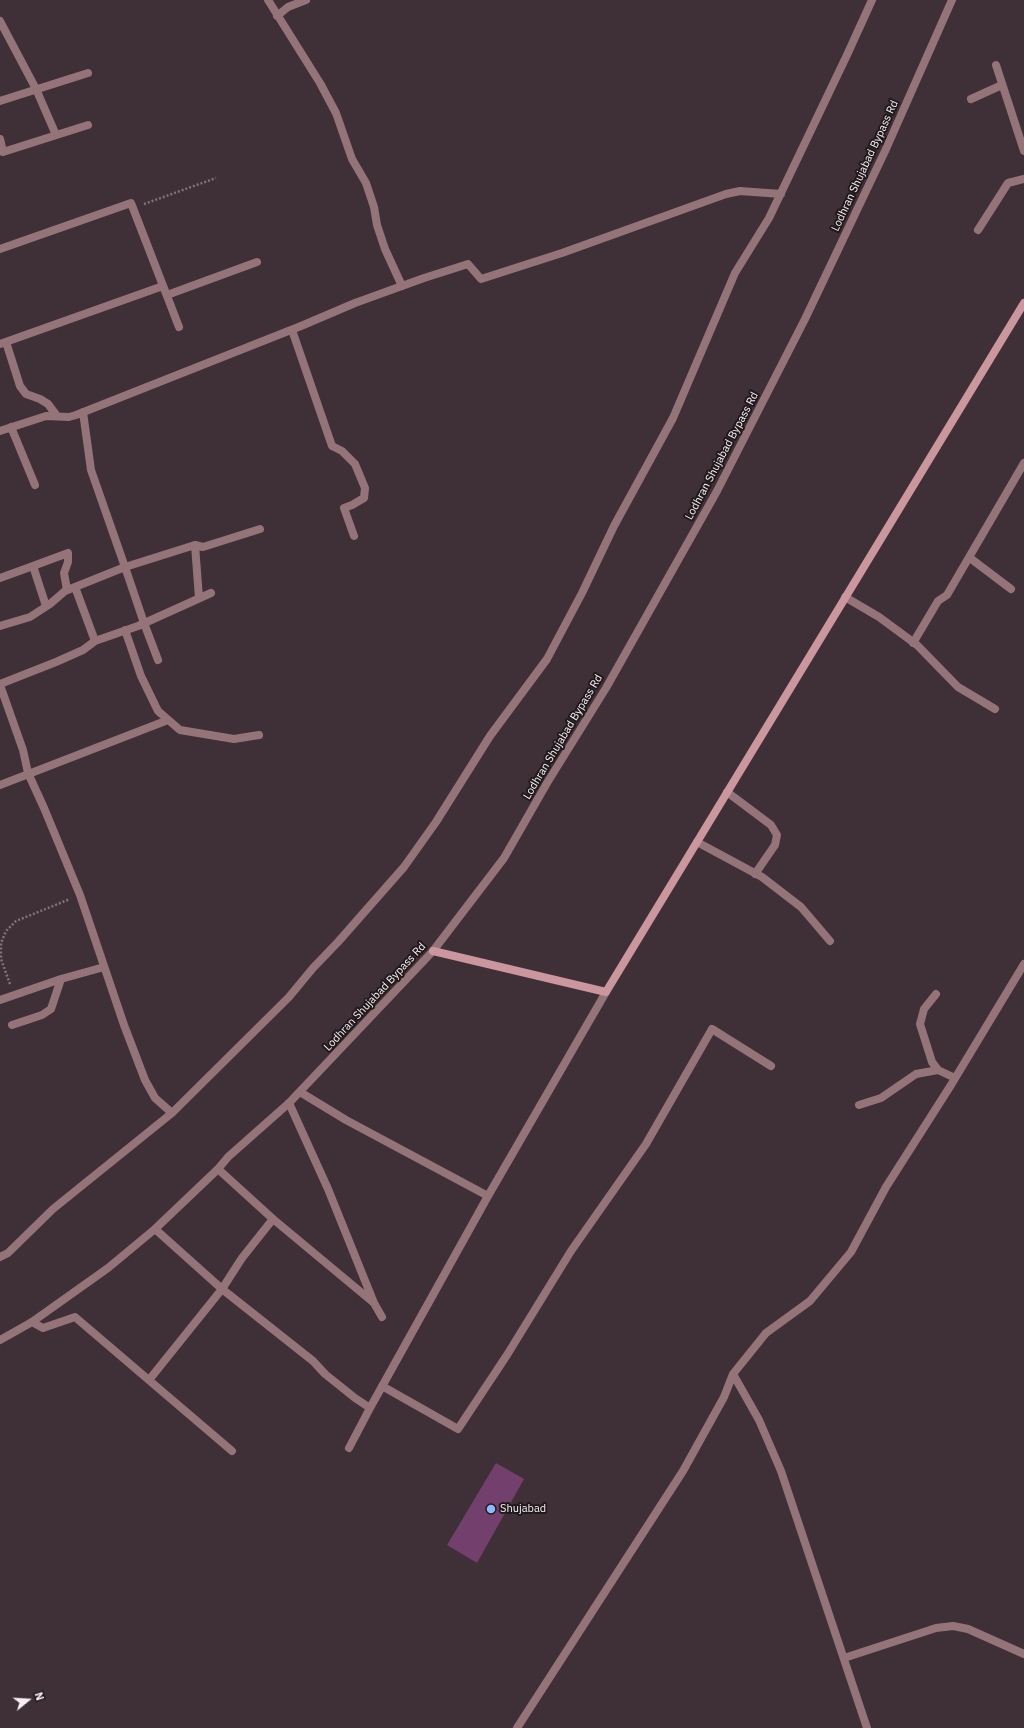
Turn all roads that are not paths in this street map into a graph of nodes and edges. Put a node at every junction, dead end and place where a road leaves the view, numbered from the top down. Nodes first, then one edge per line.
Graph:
1 (268, 0) edge
2 (306, 0) edge
3 (872, 0) edge
4 (952, 0) edge
5 (277, 16) junction
6 (0, 21) edge
7 (996, 65) dead end
8 (88, 73) dead end
9 (1002, 84) junction
10 (36, 89) junction
11 (971, 99) dead end
12 (0, 101) edge
13 (88, 125) dead end
14 (56, 135) junction
15 (0, 139) edge
16 (1024, 150) edge
17 (2, 153) edge
18 (1024, 179) edge
19 (781, 194) junction
20 (978, 230) dead end
21 (0, 249) edge
22 (258, 262) dead end
23 (163, 286) junction
24 (402, 286) junction
25 (167, 295) junction
26 (1024, 303) edge
27 (179, 327) dead end
28 (292, 330) junction
29 (3, 343) edge
30 (83, 412) junction
31 (57, 416) junction
32 (11, 427) junction
33 (0, 431) edge
34 (1024, 463) edge
35 (35, 485) dead end
36 (260, 529) dead end
37 (354, 536) dead end
38 (195, 545) junction
39 (970, 558) junction
40 (32, 566) junction
41 (125, 567) junction
42 (0, 578) edge
43 (75, 587) junction
44 (1011, 589) dead end
45 (67, 590) junction
46 (211, 593) dead end
47 (845, 597) junction
48 (199, 598) junction
49 (46, 606) junction
50 (144, 623) junction
51 (0, 626) edge
52 (125, 630) junction
53 (95, 641) junction
54 (913, 643) junction
55 (158, 660) dead end
56 (0, 684) edge
57 (995, 709) dead end
58 (168, 720) junction
59 (259, 735) dead end
60 (28, 773) junction
61 (0, 785) edge
62 (727, 792) junction
63 (697, 842) junction
64 (755, 874) junction
65 (830, 941) dead end
66 (433, 951) junction
67 (1024, 964) edge
68 (104, 966) junction
69 (61, 979) junction
70 (606, 992) junction
71 (936, 994) dead end
72 (0, 1000) edge
73 (12, 1025) dead end
74 (771, 1066) dead end
75 (938, 1070) junction
76 (955, 1078) junction
77 (300, 1092) junction
78 (289, 1103) junction
79 (859, 1105) dead end
80 (172, 1114) junction
81 (218, 1169) junction
82 (488, 1196) junction
83 (273, 1219) junction
84 (155, 1229) junction
85 (0, 1257) edge
86 (222, 1288) junction
87 (374, 1303) junction
88 (382, 1318) dead end
89 (32, 1322) junction
90 (0, 1340) edge
91 (733, 1374) junction
92 (149, 1380) junction
93 (382, 1386) junction
94 (370, 1408) junction
95 (349, 1448) dead end
96 (232, 1451) dead end
97 (1024, 1654) edge
98 (844, 1658) junction
99 (516, 1728) edge
100 (867, 1728) edge

1 - 5 street
2 - 5 street
3 - 19 street
4 - 66 street, Lodhran Shujabad Bypass Rd
5 - 24 street
6 - 10 street
7 - 9 street
8 - 10 street
9 - 11 street
9 - 16 street
10 - 12 street
10 - 14 street
13 - 14 street
14 - 17 street
15 - 17 street
18 - 20 street
19 - 24 street
19 - 80 street
21 - 23 street
22 - 25 street
23 - 25 street
23 - 29 street
24 - 28 street
25 - 27 street
26 - 47 main road
28 - 30 street
28 - 37 street
29 - 31 street
30 - 31 street
30 - 41 street
31 - 32 street
32 - 33 street
32 - 35 street
34 - 39 street
36 - 38 street
38 - 41 street
38 - 48 street
39 - 44 street
39 - 54 street
40 - 42 street
40 - 45 street
40 - 49 street
41 - 43 street
41 - 50 street
43 - 45 street
43 - 53 street
45 - 49 street
46 - 48 street
47 - 54 street
47 - 62 main road
48 - 50 street
49 - 51 street
50 - 52 street
50 - 55 street
52 - 53 street
52 - 58 street
53 - 56 street
54 - 57 street
56 - 60 street
58 - 59 street
58 - 60 street
60 - 61 street
60 - 68 street
62 - 63 main road
62 - 64 street
63 - 64 street
63 - 70 main road
64 - 65 street
66 - 70 main road
66 - 77 street, Lodhran Shujabad Bypass Rd
67 - 76 street
68 - 69 street
68 - 80 street
69 - 72 street
69 - 73 street
70 - 82 street
71 - 75 street
74 - 93 street
75 - 76 street
75 - 79 street
76 - 91 street
77 - 78 street, Lodhran Shujabad Bypass Rd
77 - 82 street
78 - 81 street, Lodhran Shujabad Bypass Rd
78 - 87 street
80 - 85 street
81 - 83 street
81 - 84 street, Lodhran Shujabad Bypass Rd
82 - 93 street
83 - 86 street
83 - 87 street
84 - 86 street
84 - 89 street, Lodhran Shujabad Bypass Rd
86 - 92 street
86 - 94 street
87 - 88 street
89 - 90 street, Lodhran Shujabad Bypass Rd
89 - 92 street
91 - 98 street
91 - 99 street
92 - 96 street
93 - 94 street
94 - 95 street
97 - 98 street
98 - 100 street

